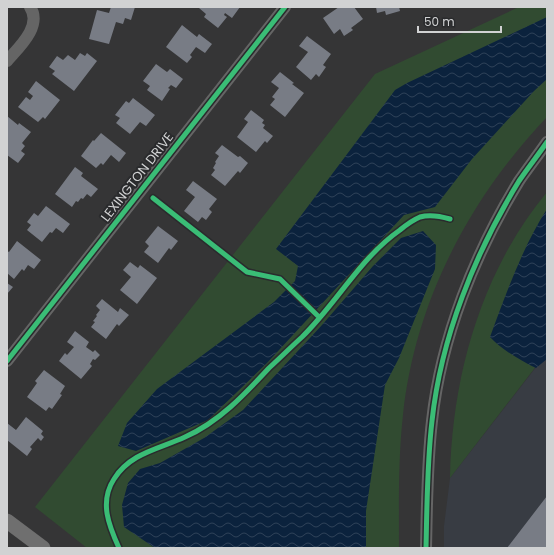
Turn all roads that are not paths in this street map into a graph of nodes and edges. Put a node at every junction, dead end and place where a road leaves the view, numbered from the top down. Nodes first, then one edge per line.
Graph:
1 (30, 7) edge
2 (285, 7) edge
3 (7, 61) edge
4 (547, 142) edge
5 (7, 361) edge
6 (8, 522) edge
7 (43, 548) edge
8 (426, 548) edge

1 - 3 street
2 - 5 street, LEXINGTON DRIVE
4 - 8 street
6 - 7 main road

